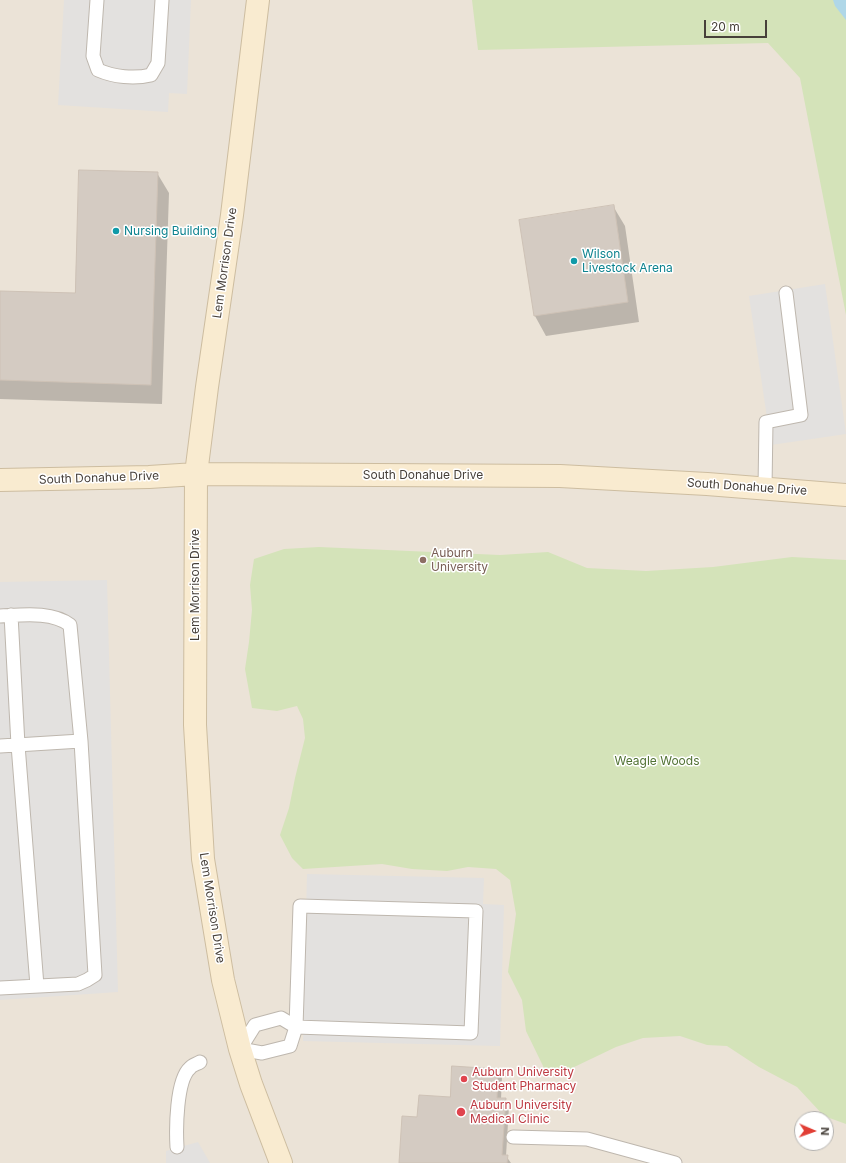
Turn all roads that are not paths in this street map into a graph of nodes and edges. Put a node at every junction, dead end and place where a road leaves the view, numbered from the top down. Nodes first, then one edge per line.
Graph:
1 (97, 0) edge
2 (162, 0) edge
3 (258, 0) edge
4 (786, 293) dead end
5 (196, 474) junction
6 (0, 480) edge
7 (765, 488) junction
8 (846, 495) edge
9 (5, 615) edge
10 (81, 740) junction
11 (18, 745) junction
12 (0, 746) edge
13 (37, 986) junction
14 (0, 988) edge
15 (296, 1027) junction
16 (240, 1049) junction
17 (200, 1062) dead end
18 (514, 1137) dead end
19 (177, 1148) dead end
20 (281, 1163) edge
21 (675, 1163) edge

1 - 2 lane
3 - 5 street, Lem Morrison Drive
4 - 7 lane
5 - 6 street, South Donahue Drive
5 - 7 street, South Donahue Drive
5 - 16 street, Lem Morrison Drive
7 - 8 street, South Donahue Drive
9 - 10 lane
9 - 11 lane
10 - 11 lane
10 - 13 lane
11 - 12 lane
11 - 13 lane
13 - 14 lane
15 - 15 lane
15 - 16 lane
15 - 16 lane
16 - 20 street, Lem Morrison Drive
17 - 19 lane
18 - 21 lane

